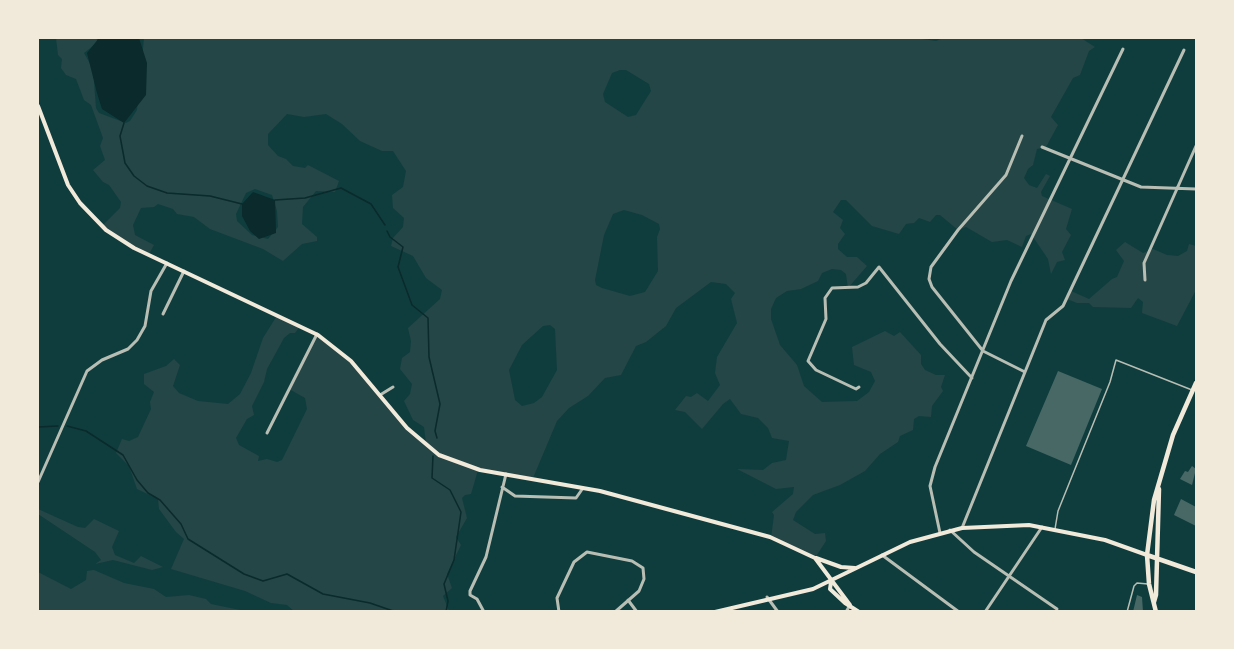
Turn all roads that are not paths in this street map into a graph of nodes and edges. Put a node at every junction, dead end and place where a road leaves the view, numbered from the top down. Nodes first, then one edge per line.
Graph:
1 (1123, 49) dead end
2 (1184, 50) dead end
3 (38, 106) edge
4 (1022, 136) dead end
5 (1197, 146) edge
6 (1042, 147) dead end
7 (1070, 159) junction
8 (1123, 180) junction
9 (1176, 189) junction
10 (1197, 189) edge
11 (166, 263) junction
12 (184, 271) junction
13 (1145, 280) dead end
14 (163, 314) dead end
15 (316, 334) junction
16 (983, 351) junction
17 (1025, 372) junction
18 (972, 378) junction
19 (1197, 383) edge
20 (393, 387) dead end
21 (859, 387) dead end
22 (1193, 390) junction
23 (380, 395) junction
24 (267, 433) dead end
25 (506, 474) junction
26 (38, 482) edge
27 (502, 488) junction
28 (583, 488) junction
29 (1159, 488) junction
30 (1150, 520) junction
31 (1158, 520) junction
32 (1042, 527) junction
33 (962, 528) junction
34 (1055, 529) junction
35 (950, 530) junction
36 (940, 533) junction
37 (882, 555) junction
38 (1147, 555) junction
39 (815, 558) junction
40 (1156, 558) junction
41 (856, 568) junction
42 (1197, 572) edge
43 (1010, 576) junction
44 (831, 581) junction
45 (1149, 584) junction
46 (767, 597) junction
47 (628, 600) junction
48 (1154, 602) junction
49 (850, 605) junction
50 (1057, 609) dead end
51 (484, 612) edge
52 (559, 612) edge
53 (615, 612) edge
54 (637, 612) edge
55 (715, 612) edge
56 (778, 612) edge
57 (846, 612) edge
58 (859, 612) edge
59 (959, 612) edge
60 (985, 612) edge
61 (1127, 612) edge
62 (1156, 612) edge

1 - 7 street
2 - 8 street
3 - 11 main road
4 - 16 street
5 - 9 street
6 - 7 street
7 - 8 street
7 - 16 street
8 - 9 street
8 - 17 street
9 - 10 street
9 - 13 street
11 - 12 main road
11 - 26 street
12 - 14 street
12 - 15 main road
15 - 23 main road
15 - 24 street
16 - 17 street
16 - 18 street
17 - 33 street
18 - 21 street
18 - 36 street
19 - 22 main road
20 - 23 street
22 - 29 main road
22 - 34 lane
23 - 25 main road
25 - 27 street
25 - 28 main road
27 - 28 street
27 - 51 street
28 - 39 main road
29 - 30 main road
29 - 31 main road
30 - 31 main road
30 - 38 main road
31 - 40 main road
32 - 33 main road
32 - 34 main road
32 - 43 street
33 - 35 main road
34 - 38 main road
35 - 36 main road
35 - 43 street
36 - 37 main road
37 - 41 main road
37 - 59 street
38 - 40 main road
38 - 45 main road
39 - 41 main road
39 - 44 main road
40 - 42 main road
40 - 48 main road
41 - 44 main road
43 - 50 street
43 - 60 street
44 - 46 main road
44 - 49 main road
45 - 48 main road
45 - 61 lane
46 - 55 main road
46 - 56 street
47 - 52 street
47 - 53 street
47 - 54 street
48 - 62 main road
49 - 57 street
49 - 58 main road

